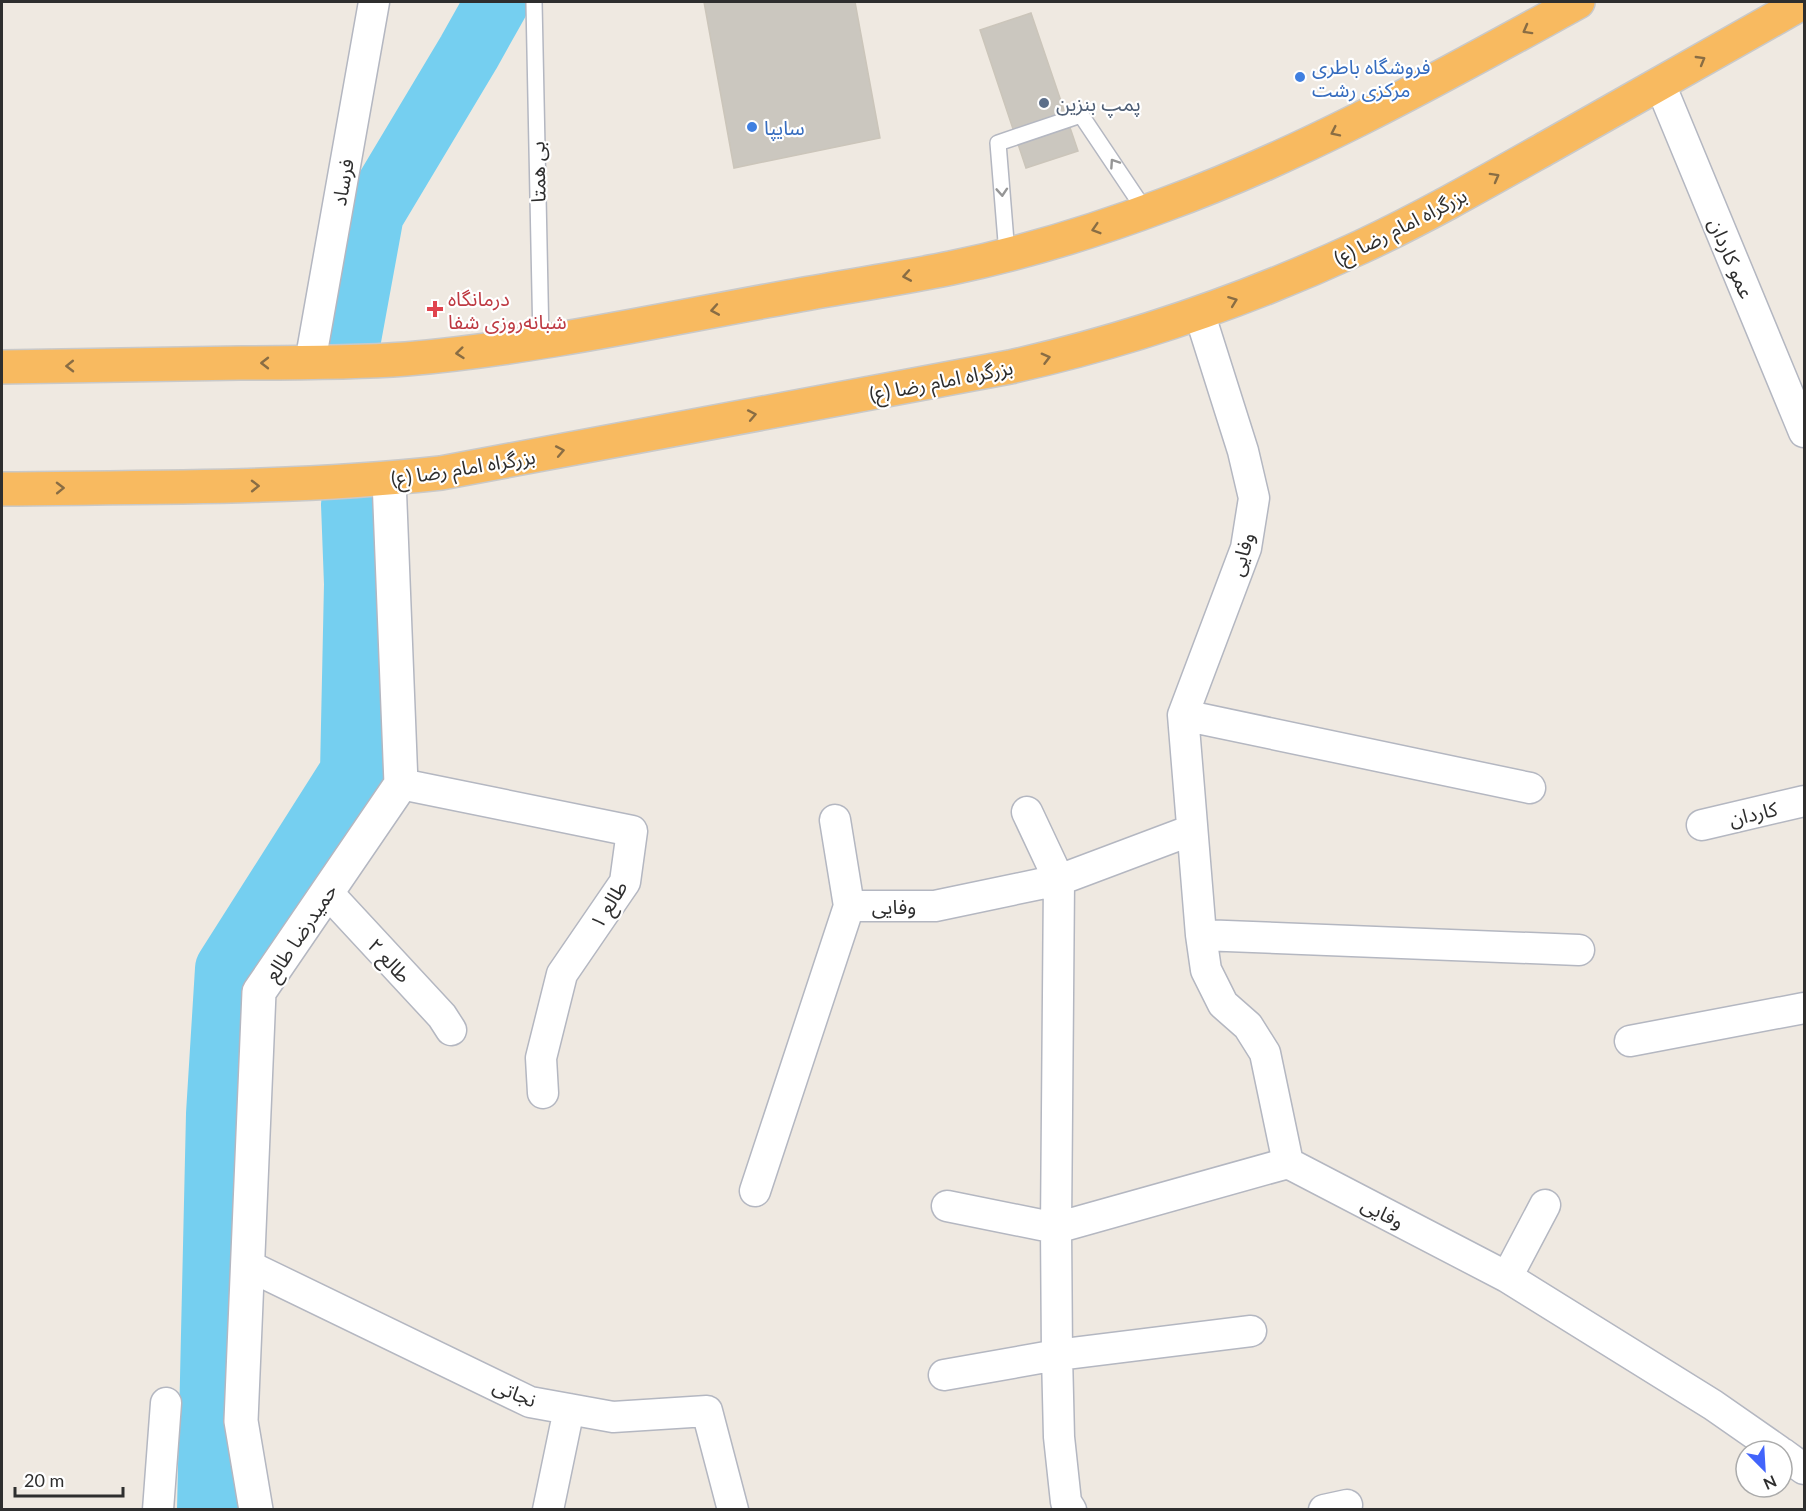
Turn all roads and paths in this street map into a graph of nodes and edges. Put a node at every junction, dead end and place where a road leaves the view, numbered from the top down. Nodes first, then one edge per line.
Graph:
1 (374, 2) edge
2 (534, 2) edge
3 (1578, 2) edge
4 (1804, 2) edge
5 (1660, 84) junction
6 (1146, 212) junction
7 (1007, 254) junction
8 (1199, 312) junction
9 (541, 342) junction
10 (310, 363) junction
11 (2, 367) edge
12 (1804, 432) edge
13 (389, 479) junction
14 (2, 489) edge
15 (1183, 715) junction
16 (401, 784) junction
17 (1530, 788) dead end
18 (1804, 801) edge
19 (1027, 812) dead end
20 (834, 820) dead end
21 (1702, 825) dead end
22 (1192, 830) junction
23 (1059, 880) junction
24 (327, 892) junction
25 (849, 906) junction
26 (1201, 934) junction
27 (1579, 950) dead end
28 (1804, 1008) edge
29 (451, 1030) dead end
30 (1630, 1041) dead end
31 (543, 1094) dead end
32 (1288, 1163) junction
33 (755, 1191) dead end
34 (1545, 1205) dead end
35 (946, 1206) dead end
36 (1056, 1228) junction
37 (247, 1265) junction
38 (1507, 1277) junction
39 (1251, 1331) dead end
40 (1057, 1355) junction
41 (944, 1374) dead end
42 (166, 1403) dead end
43 (569, 1409) junction
44 (1761, 1439) edge
45 (158, 1509) edge
46 (256, 1509) edge
47 (548, 1509) edge
48 (733, 1509) edge
49 (1071, 1509) edge

1 - 10 street, فرساد
2 - 9 lane, بی همتا
3 -> 6 highway
5 -> 4 highway, بزرگراه امام رضا (ع)
8 -> 5 highway, بزرگراه امام رضا (ع)
5 - 12 street, عمو کاردان
6 -> 7 highway
6 -> 7 lane
7 -> 9 highway
13 -> 8 highway, بزرگراه امام رضا (ع)
8 - 15 street, وفایی
9 -> 10 highway
10 -> 11 highway
14 -> 13 highway, بزرگراه امام رضا (ع)
13 - 16 main road
15 - 17 street
15 - 22 street, وفایی
16 - 24 main road, حمیدرضا طالع
16 - 31 street, طالع ۱
18 - 21 street, کاردان
19 - 23 street
20 - 25 street
22 - 23 street, وفایی
22 - 26 street, وفایی
23 - 25 street, وفایی
23 - 36 street
24 - 29 street, طالع ۲
24 - 37 main road, حمیدرضا طالع
25 - 33 street, وفایی
26 - 27 street
26 - 32 street, وفایی
28 - 30 street
32 - 36 street
32 - 38 street, وفایی
34 - 38 street
35 - 36 street
36 - 40 street
37 - 43 street, نجاتی
37 - 46 main road, حمیدرضا طالع
38 - 44 street, وفایی
39 - 40 street
40 - 41 street
40 - 49 street
42 - 45 street
43 - 47 street
43 - 48 street, نجاتی

